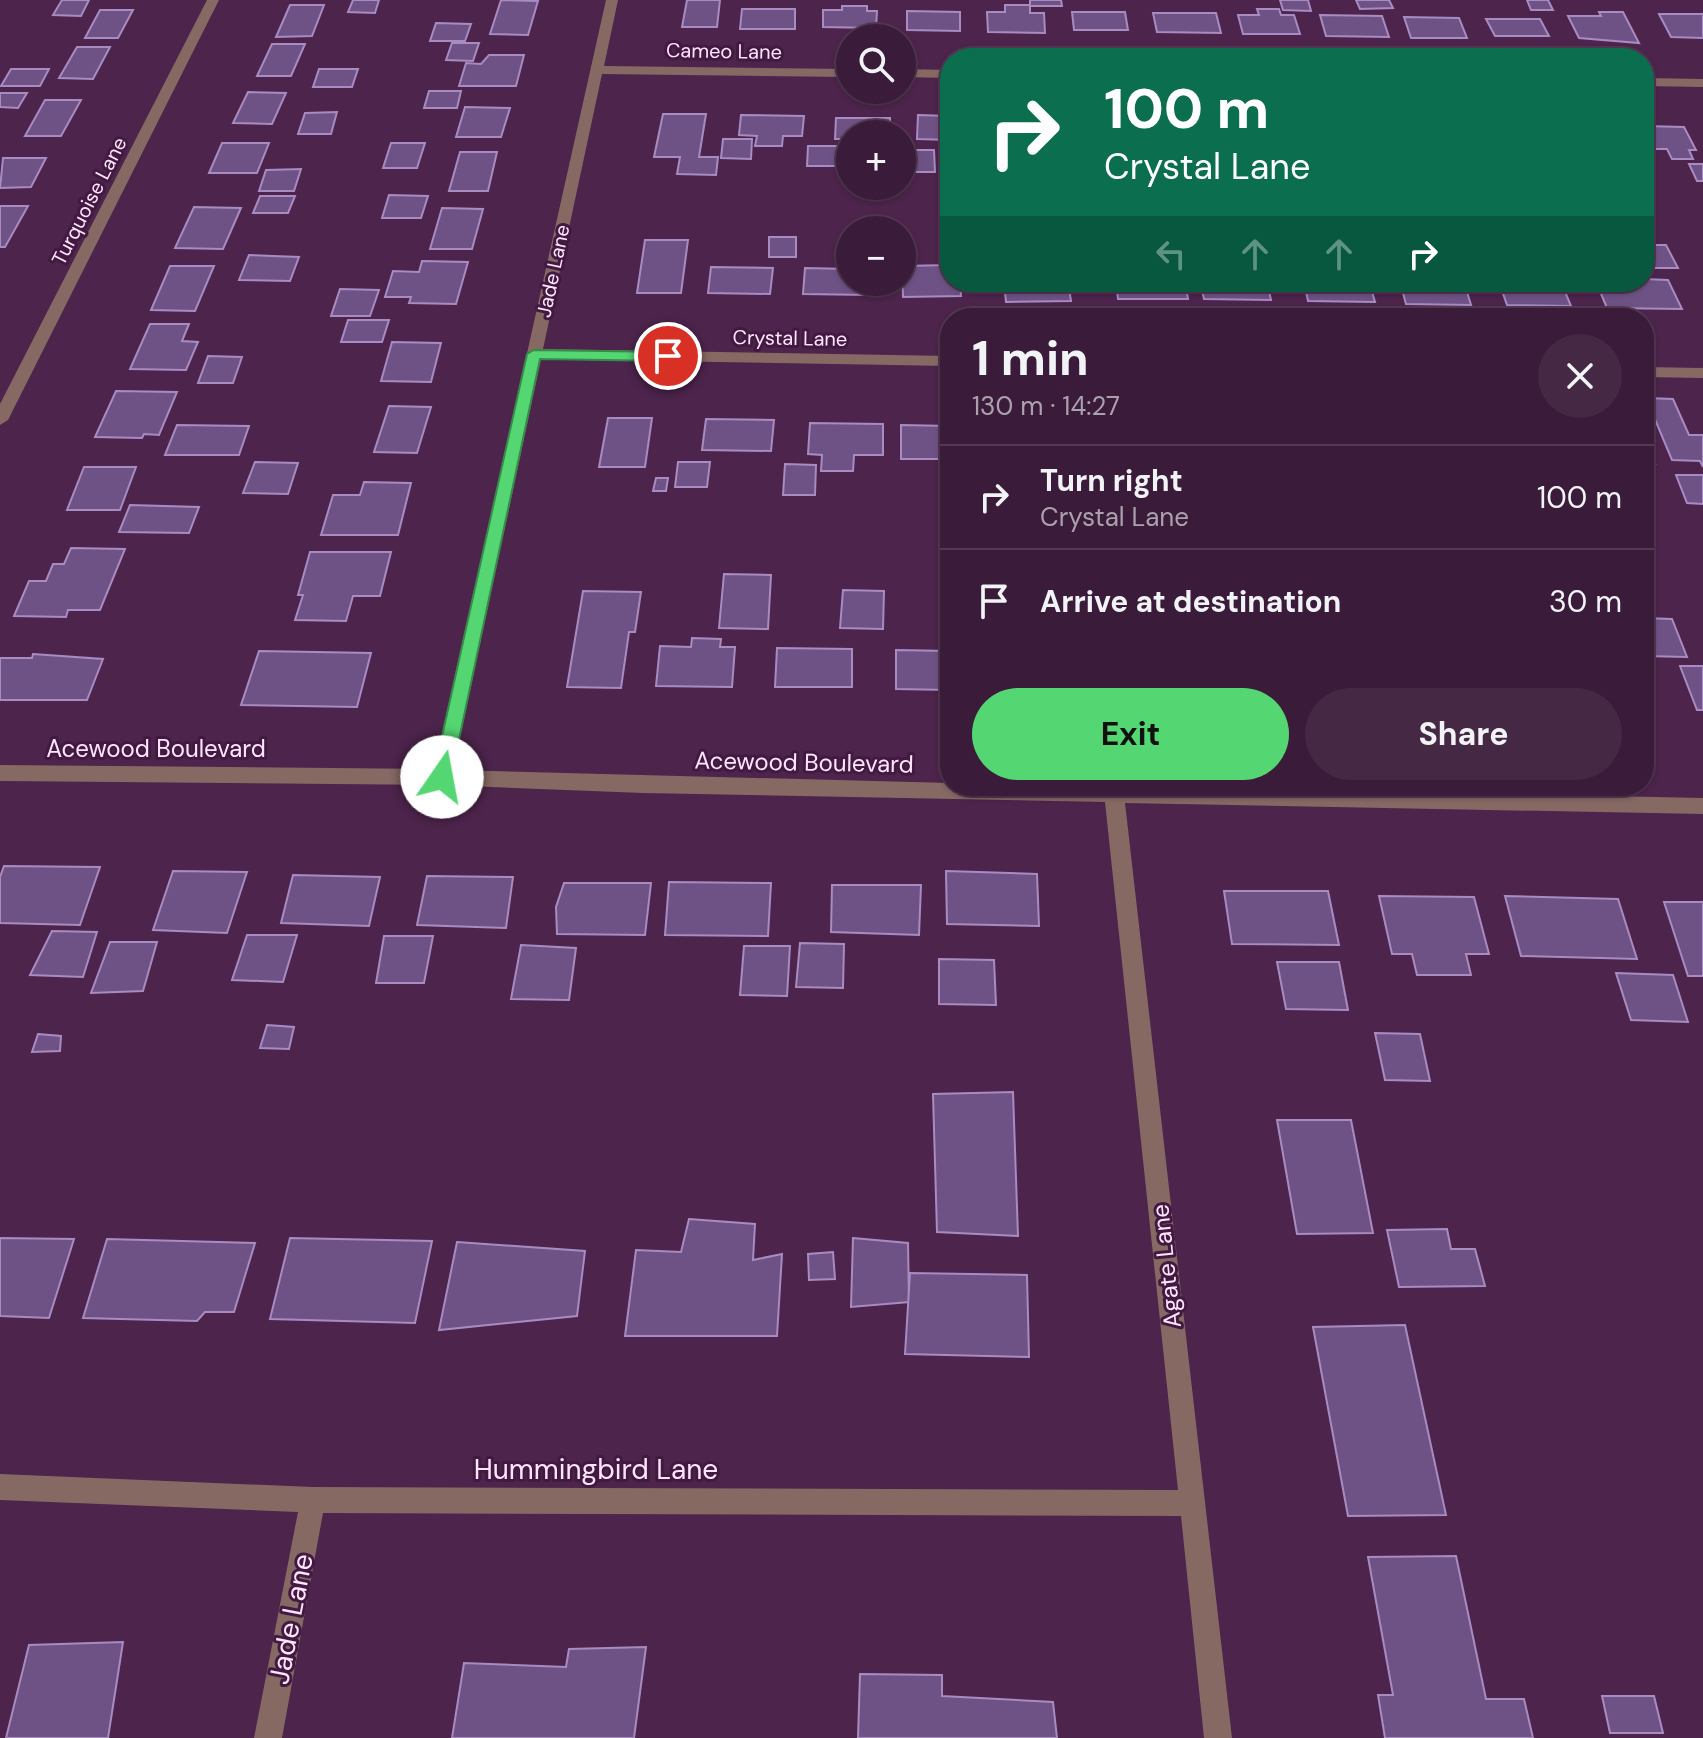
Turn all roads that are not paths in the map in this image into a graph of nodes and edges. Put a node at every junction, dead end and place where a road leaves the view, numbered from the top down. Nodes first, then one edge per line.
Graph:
1 (213, 0) edge
2 (612, 0) edge
3 (597, 70) junction
4 (836, 73) edge
5 (916, 73) edge
6 (940, 74) edge
7 (1654, 82) edge
8 (1703, 83) edge
9 (534, 354) junction
10 (940, 361) edge
11 (1654, 372) edge
12 (1703, 373) edge
13 (0, 420) edge
14 (0, 773) edge
15 (442, 777) junction
16 (940, 791) edge
17 (1114, 796) edge
18 (1212, 796) edge
19 (1703, 806) edge
20 (0, 1487) edge
21 (313, 1500) junction
22 (1192, 1503) junction
23 (268, 1738) edge
24 (1218, 1738) edge

1 - 13 street, Turquoise Lane
2 - 3 street, Jade Lane
3 - 4 street, Cameo Lane
3 - 9 street, Jade Lane
5 - 6 street
7 - 8 street
9 - 10 street, Crystal Lane
9 - 15 street, Jade Lane
11 - 12 street
14 - 15 street, Acewood Boulevard
15 - 16 street, Acewood Boulevard
17 - 22 street, Agate Lane
18 - 19 street, Acewood Boulevard
20 - 21 street, Hummingbird Lane
21 - 22 street, Hummingbird Lane
21 - 23 street, Jade Lane
22 - 24 street, Agate Lane

